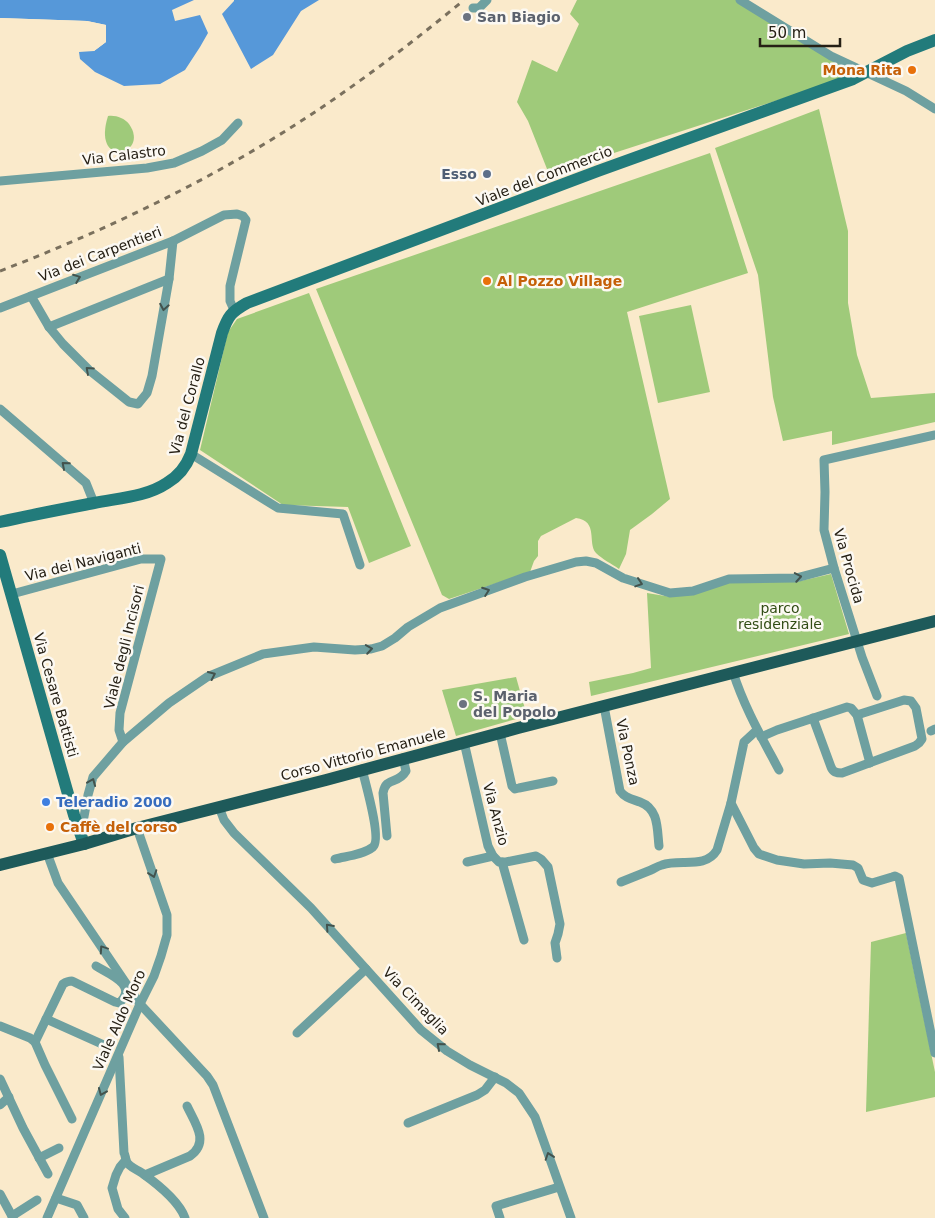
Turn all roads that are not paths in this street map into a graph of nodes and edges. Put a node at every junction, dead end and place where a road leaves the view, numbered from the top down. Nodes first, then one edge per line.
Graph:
1 (487, 0) edge
2 (740, 0) edge
3 (474, 8) dead end
4 (935, 40) edge
5 (865, 72) junction
6 (935, 109) edge
7 (238, 123) dead end
8 (0, 181) edge
9 (172, 241) junction
10 (169, 279) junction
11 (31, 296) junction
12 (0, 308) edge
13 (234, 310) junction
14 (49, 327) junction
15 (0, 409) edge
16 (935, 435) edge
17 (191, 454) junction
18 (94, 503) junction
19 (0, 522) edge
20 (0, 555) edge
21 (160, 559) joint
22 (360, 566) dead end
23 (834, 568) junction
24 (12, 594) junction
25 (935, 621) edge
26 (857, 641) junction
27 (733, 672) junction
28 (877, 696) dead end
29 (604, 706) junction
30 (857, 715) junction
31 (813, 718) junction
32 (500, 733) junction
33 (759, 733) junction
34 (123, 742) junction
35 (464, 742) junction
36 (404, 758) junction
37 (870, 763) junction
38 (362, 769) junction
39 (779, 770) dead end
40 (553, 781) dead end
41 (731, 803) junction
42 (219, 807) junction
43 (79, 828) junction
44 (137, 828) junction
45 (387, 836) dead end
46 (84, 844) junction
47 (659, 846) dead end
48 (47, 853) junction
49 (493, 856) junction
50 (335, 859) dead end
51 (466, 862) dead end
52 (502, 862) junction
53 (0, 865) edge
54 (621, 882) dead end
55 (524, 940) dead end
56 (557, 958) dead end
57 (96, 966) dead end
58 (366, 969) junction
59 (140, 1004) junction
60 (46, 1019) junction
61 (0, 1030) edge
62 (298, 1033) dead end
63 (35, 1042) junction
64 (104, 1045) dead end
65 (935, 1053) edge
66 (119, 1054) junction
67 (494, 1077) junction
68 (0, 1079) edge
69 (9, 1097) junction
70 (0, 1105) edge
71 (187, 1106) dead end
72 (72, 1119) dead end
73 (408, 1123) dead end
74 (59, 1148) dead end
75 (39, 1158) junction
76 (126, 1160) junction
77 (48, 1174) dead end
78 (145, 1175) junction
79 (560, 1187) junction
80 (0, 1194) edge
81 (56, 1198) junction
82 (37, 1200) dead end
83 (12, 1217) edge
84 (47, 1218) edge
85 (84, 1218) edge
86 (125, 1218) edge
87 (185, 1218) edge
88 (264, 1218) edge
89 (500, 1218) edge
90 (571, 1218) edge

1 - 3 street
2 - 5 street
4 - 5 street, Viale del Commercio
5 - 6 street
5 - 13 street, Viale del Commercio
7 - 8 street, Via Calastro
9 - 10 street, Via dei Carpentieri
11 -> 9 street, Via dei Carpentieri
9 - 13 street, Via dei Carpentieri
10 - 14 street
10 -> 14 street, Via dei Carpentieri
11 - 12 street
11 - 14 street, Via dei Carpentieri
13 - 17 street, Via del Corallo
18 -> 15 street
16 - 23 street, Via Procida
17 - 18 street, Via del Corallo
17 - 22 street
18 - 19 street, Via del Corallo
20 - 24 street, Via Cesare Battisti
21 - 24 street, Via dei Naviganti
21 - 34 street, Viale degli Incisori
23 - 26 street, Via Procida
34 -> 23 street
24 - 43 street, Via Cesare Battisti
25 - 26 main road, Corso Vittorio Emanuele
26 - 27 main road, Corso Vittorio Emanuele
26 - 28 street, Via Procida
27 - 29 main road, Corso Vittorio Emanuele
27 - 33 street
29 - 32 main road, Corso Vittorio Emanuele
29 - 47 street, Via Ponza
30 - 31 street
30 - 37 street
30 - 37 street
31 - 33 street
31 - 37 street
32 - 35 main road, Corso Vittorio Emanuele
32 - 40 street
33 - 39 street
33 - 41 street
43 -> 34 street
35 - 36 main road, Corso Vittorio Emanuele
35 - 49 street, Via Anzio
36 - 38 main road, Corso Vittorio Emanuele
36 - 45 street
38 - 42 main road, Corso Vittorio Emanuele
38 - 50 street
41 - 54 street
41 - 65 street
42 - 44 main road, Corso Vittorio Emanuele
58 -> 42 street, Via Cimaglia
43 - 46 street, Via Cesare Battisti
44 - 46 main road, Corso Vittorio Emanuele
44 -> 59 street, Viale Aldo Moro
46 - 48 main road, Corso Vittorio Emanuele
48 - 53 main road, Corso Vittorio Emanuele
59 -> 48 street
49 - 51 street
49 - 52 street, Via Anzio
52 - 55 street
52 - 56 street, Via Anzio
57 - 60 street
58 - 62 street
67 -> 58 street, Via Cimaglia
59 - 66 street, Viale Aldo Moro
59 - 88 street
60 - 63 street
60 - 64 street
61 - 63 street
63 - 72 street
66 - 76 street
66 -> 81 street, Viale Aldo Moro
67 - 73 street
79 -> 67 street, Via Cimaglia
68 - 69 street
69 - 70 street
69 - 75 street
71 - 78 street
74 - 75 street
75 - 77 street
76 - 78 street
76 - 86 street
78 - 87 street
79 - 89 street
79 - 90 street, Via Cimaglia
80 - 83 street
81 - 84 street, Viale Aldo Moro
81 - 85 street
82 - 83 street

